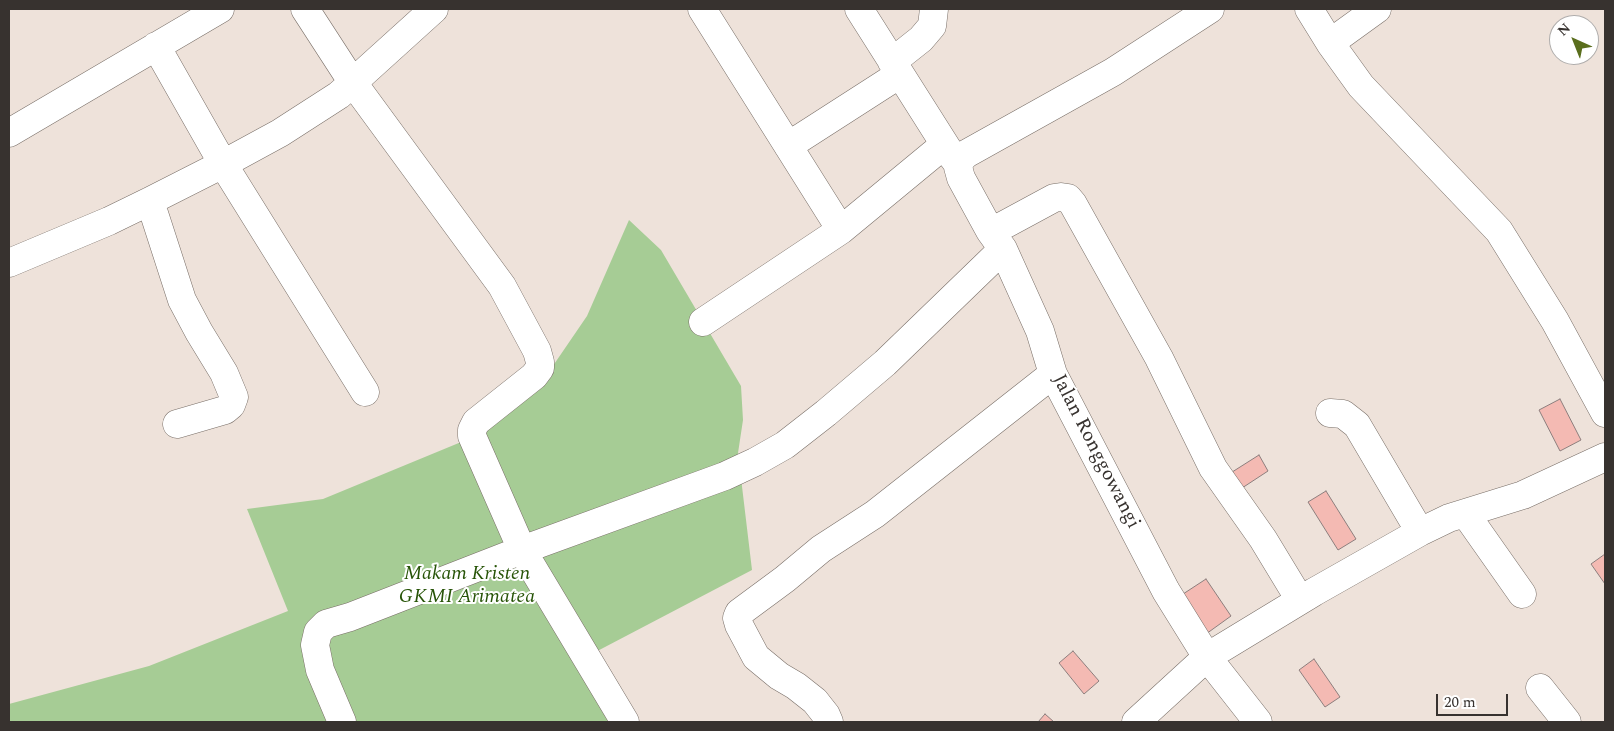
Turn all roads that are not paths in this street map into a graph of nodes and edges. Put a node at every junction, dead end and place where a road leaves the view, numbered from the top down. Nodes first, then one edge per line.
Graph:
1 (220, 9) edge
2 (305, 9) edge
3 (434, 9) edge
4 (702, 9) edge
5 (858, 9) edge
6 (934, 9) edge
7 (1210, 9) edge
8 (1309, 9) edge
9 (1377, 9) edge
10 (1330, 43) junction
11 (156, 46) junction
12 (896, 68) junction
13 (353, 83) junction
14 (9, 133) edge
15 (788, 146) junction
16 (952, 156) junction
17 (223, 164) junction
18 (150, 201) junction
19 (841, 230) junction
20 (996, 240) junction
21 (9, 263) edge
22 (703, 322) dead end
23 (1053, 374) junction
24 (365, 392) dead end
25 (1605, 412) edge
26 (1330, 414) dead end
27 (177, 424) dead end
28 (1605, 457) edge
29 (1465, 512) junction
30 (1420, 532) junction
31 (522, 550) junction
32 (1522, 594) dead end
33 (1300, 600) junction
34 (1207, 657) junction
35 (1540, 688) dead end
36 (342, 722) edge
37 (626, 722) edge
38 (828, 722) edge
39 (1136, 722) edge
40 (1258, 722) edge
41 (1567, 722) edge

1 - 11 street
2 - 13 street
3 - 13 street
4 - 15 street
5 - 12 street, Jalan Ronggowangi
6 - 12 street
7 - 16 street
8 - 10 street
9 - 10 street
10 - 25 street
11 - 14 street
11 - 17 street
12 - 15 street
12 - 16 street, Jalan Ronggowangi
13 - 17 street
13 - 31 street
15 - 19 street
16 - 19 street
16 - 20 street, Jalan Ronggowangi
17 - 18 street
17 - 24 street
18 - 21 street
18 - 27 street
19 - 22 street
20 - 23 street, Jalan Ronggowangi
20 - 31 street
20 - 33 street
23 - 34 street, Jalan Ronggowangi
23 - 38 street
26 - 30 street
28 - 29 street
29 - 30 street
29 - 32 street
30 - 33 street
31 - 36 street
31 - 37 street
33 - 34 street
34 - 39 street
34 - 40 street, Jalan Ronggowangi
35 - 41 street

